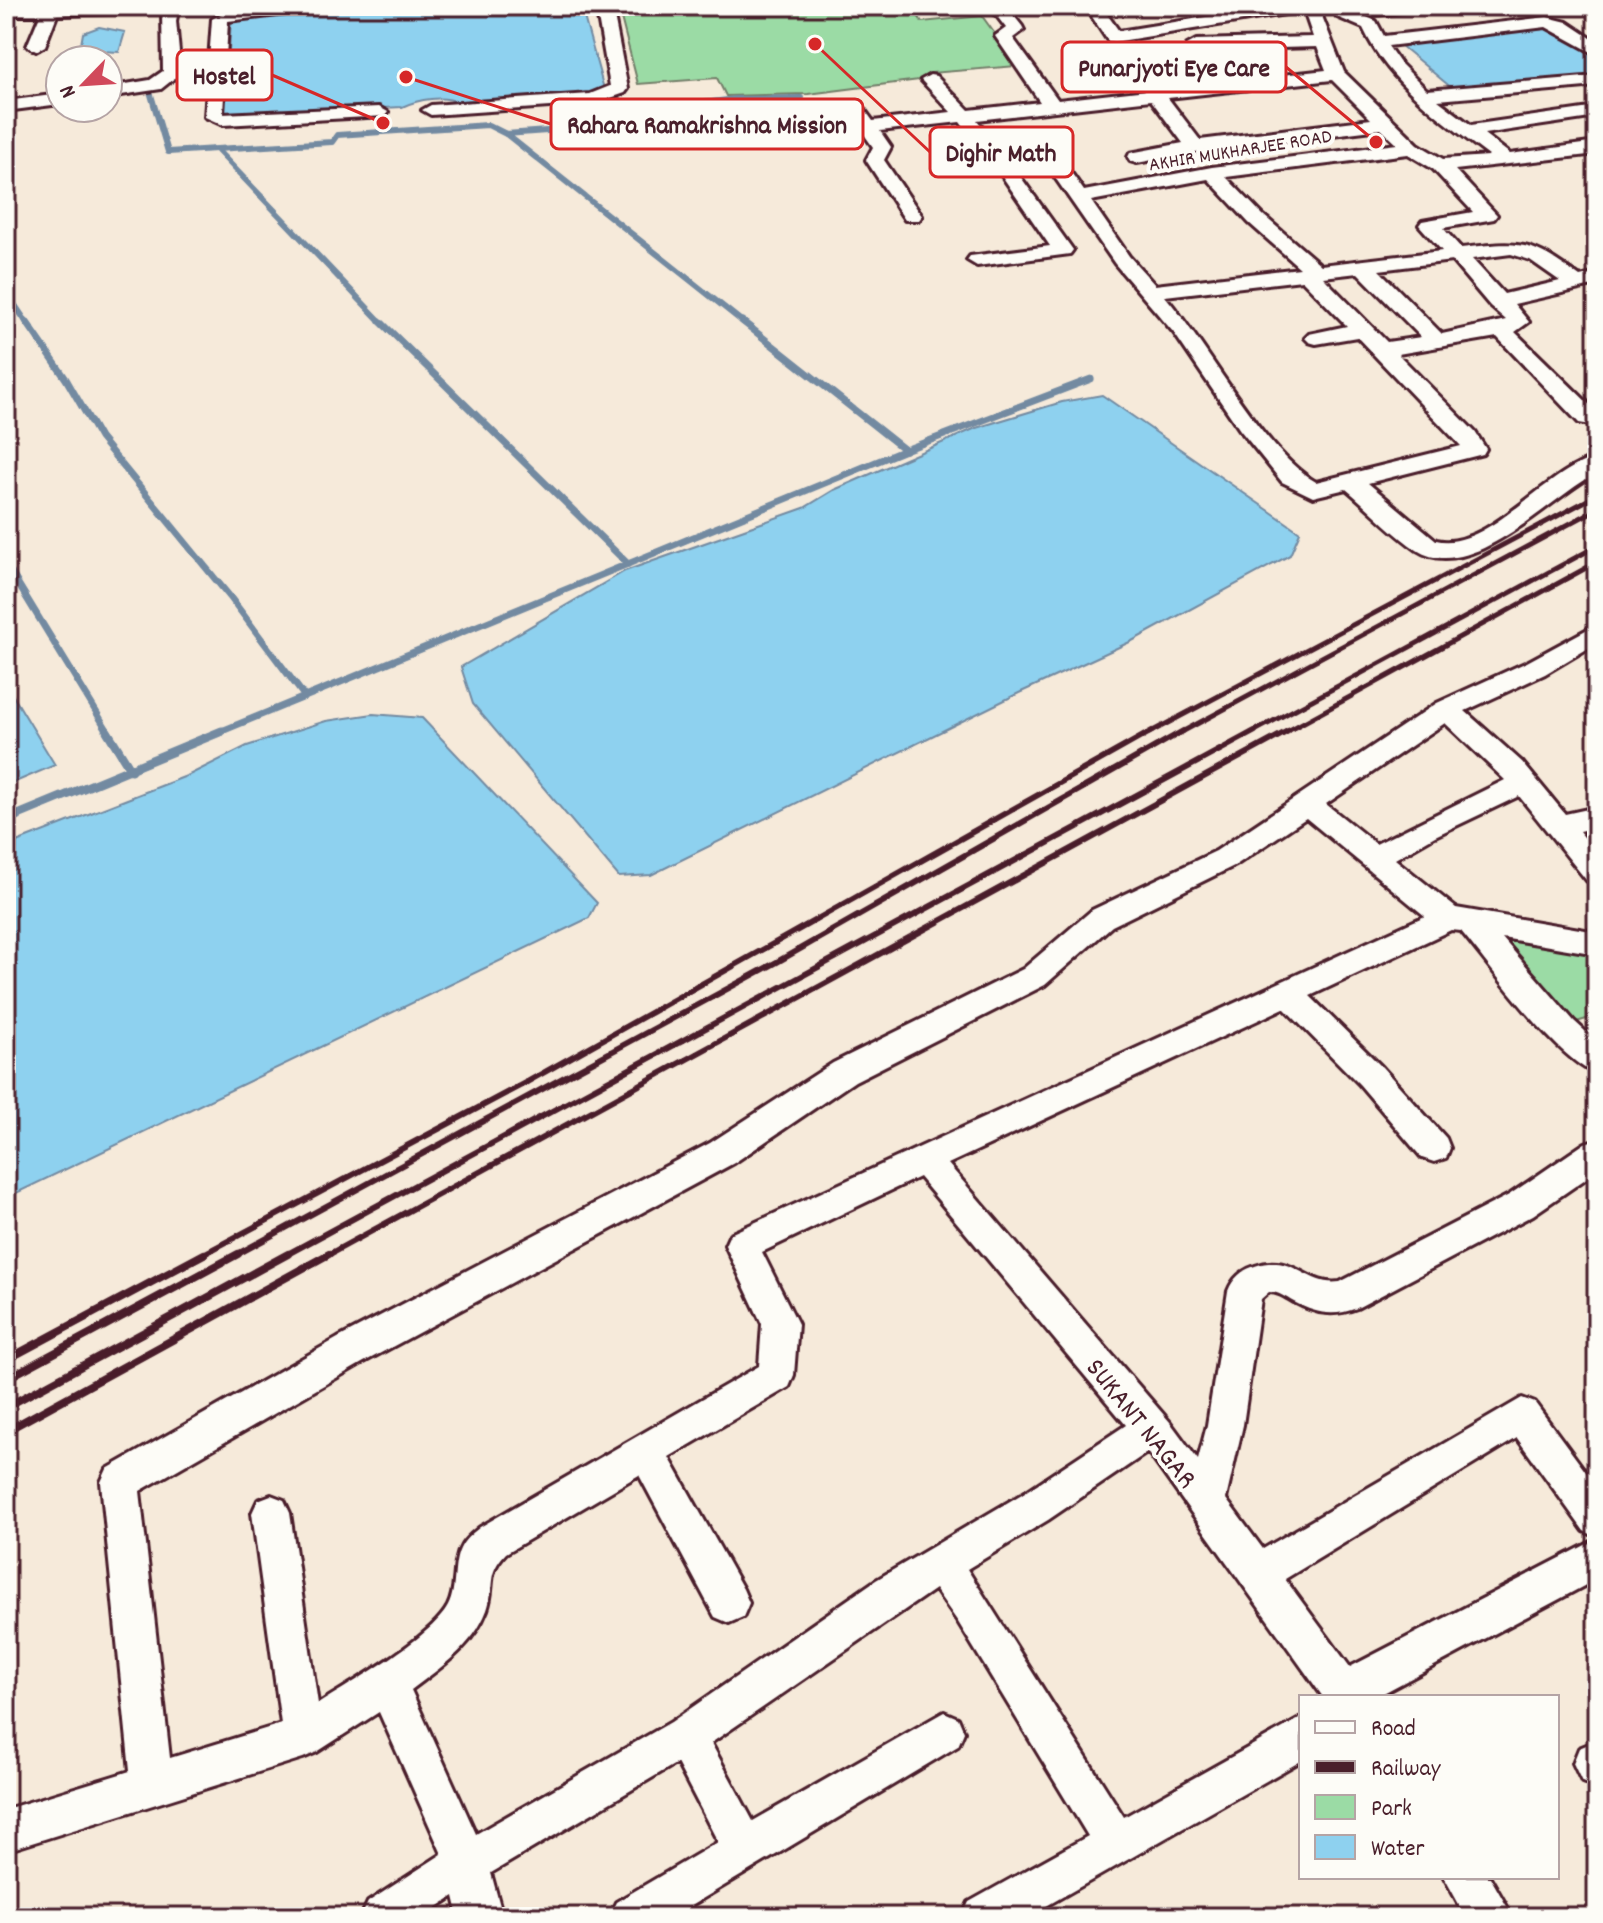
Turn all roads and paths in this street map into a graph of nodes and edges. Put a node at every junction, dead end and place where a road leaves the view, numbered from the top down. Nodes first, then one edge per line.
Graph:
1 (170, 6) edge
2 (312, 6) edge
3 (604, 6) edge
4 (997, 6) edge
5 (1093, 6) edge
6 (1307, 6) edge
7 (1414, 6) edge
8 (53, 9) edge
9 (1338, 10) edge
10 (18, 11) dead end
11 (1323, 42) junction
12 (1376, 42) junction
13 (1196, 45) dead end
14 (36, 46) dead end
15 (1597, 49) edge
16 (1336, 74) junction
17 (930, 80) dead end
18 (1597, 81) edge
19 (124, 90) edge
20 (1155, 93) junction
21 (1424, 96) junction
22 (44, 101) edge
23 (6, 106) edge
24 (853, 106) dead end
25 (1053, 106) junction
26 (431, 110) dead end
27 (379, 112) dead end
28 (1597, 112) edge
29 (964, 115) junction
30 (1383, 123) junction
31 (868, 127) junction
32 (1470, 131) junction
33 (1195, 146) junction
34 (1411, 148) junction
35 (1597, 148) edge
36 (1137, 157) dead end
37 (1506, 160) junction
38 (1014, 163) junction
39 (1440, 165) junction
40 (1212, 173) junction
41 (1077, 198) junction
42 (912, 216) dead end
43 (1459, 255) junction
44 (977, 260) dead end
45 (1364, 267) junction
46 (1312, 272) junction
47 (1597, 279) edge
48 (1576, 284) junction
49 (1150, 292) junction
50 (1497, 302) junction
51 (1360, 330) junction
52 (1502, 330) junction
53 (1316, 338) dead end
54 (1436, 340) junction
55 (1380, 350) junction
56 (1597, 419) edge
57 (1597, 464) edge
58 (1350, 480) junction
59 (1597, 632) edge
60 (1446, 709) junction
61 (1523, 783) junction
62 (1308, 804) junction
63 (1597, 817) edge
64 (1556, 826) junction
65 (1374, 858) junction
66 (1597, 873) edge
67 (1459, 920) junction
68 (1597, 943) edge
69 (1289, 994) junction
70 (1597, 1061) edge
71 (1434, 1148) dead end
72 (1597, 1153) edge
73 (924, 1159) junction
74 (1152, 1428) junction
75 (646, 1451) junction
76 (1207, 1501) junction
77 (1594, 1508) edge
78 (271, 1513) dead end
79 (1597, 1558) edge
80 (940, 1564) junction
81 (1259, 1573) junction
82 (729, 1603) dead end
83 (387, 1683) junction
84 (1345, 1694) edge
85 (944, 1732) dead end
86 (685, 1736) junction
87 (303, 1738) junction
88 (1299, 1739) edge
89 (152, 1783) junction
90 (6, 1830) edge
91 (1117, 1844) junction
92 (744, 1848) junction
93 (467, 1863) junction
94 (1466, 1879) edge
95 (383, 1917) edge
96 (481, 1917) edge
97 (631, 1917) edge
98 (984, 1917) edge
99 (1491, 1917) edge

1 - 8 street
1 - 19 street
2 - 27 street
3 - 26 street
4 - 25 street
5 - 6 street
6 - 11 street
7 - 9 street
8 - 10 street
8 - 14 street
9 - 12 street
11 - 13 street
11 - 16 street
12 - 15 street
12 - 21 street
16 - 20 street
16 - 30 street
17 - 29 street
18 - 21 street
20 - 25 street
20 - 33 street
21 - 32 street
22 - 23 street
24 - 31 street
25 - 29 street
28 - 32 street
29 - 31 street
29 - 38 street
30 - 33 street
30 - 34 street
31 - 42 street
32 - 37 street
33 - 36 street
34 - 39 street
34 - 40 street, AKHIR MUKHARJEE ROAD
35 - 37 street
37 - 39 street
38 - 41 street
38 - 44 street
39 - 43 street
40 - 41 street, AKHIR MUKHARJEE ROAD
40 - 46 street
41 - 49 street
43 - 45 street
43 - 48 street
43 - 50 street
45 - 46 street
45 - 54 street
46 - 49 street
46 - 51 street
47 - 48 street
48 - 50 street
49 - 58 street
50 - 52 street
51 - 53 street
51 - 55 street
52 - 54 street
52 - 56 street
54 - 55 street
55 - 58 street
57 - 58 street
59 - 60 street
60 - 61 street
60 - 62 street
61 - 64 street
61 - 65 street
62 - 65 street
62 - 89 street
63 - 64 street
64 - 66 street
65 - 67 street
67 - 68 street
67 - 69 street
67 - 70 street
69 - 71 street
69 - 73 street
72 - 76 street
73 - 74 street, SUKANT NAGAR
73 - 75 street
74 - 76 street, SUKANT NAGAR
74 - 80 street
75 - 82 street
75 - 83 street
76 - 81 street, SUKANT NAGAR
77 - 81 street
78 - 87 street
79 - 84 street
80 - 86 street
80 - 91 street
81 - 84 street, SUKANT NAGAR
83 - 87 street
83 - 93 street
85 - 92 street
86 - 92 street
86 - 93 street
87 - 89 street
88 - 91 street
89 - 90 street
91 - 98 street
92 - 97 street
93 - 95 street
93 - 96 street
94 - 99 street

